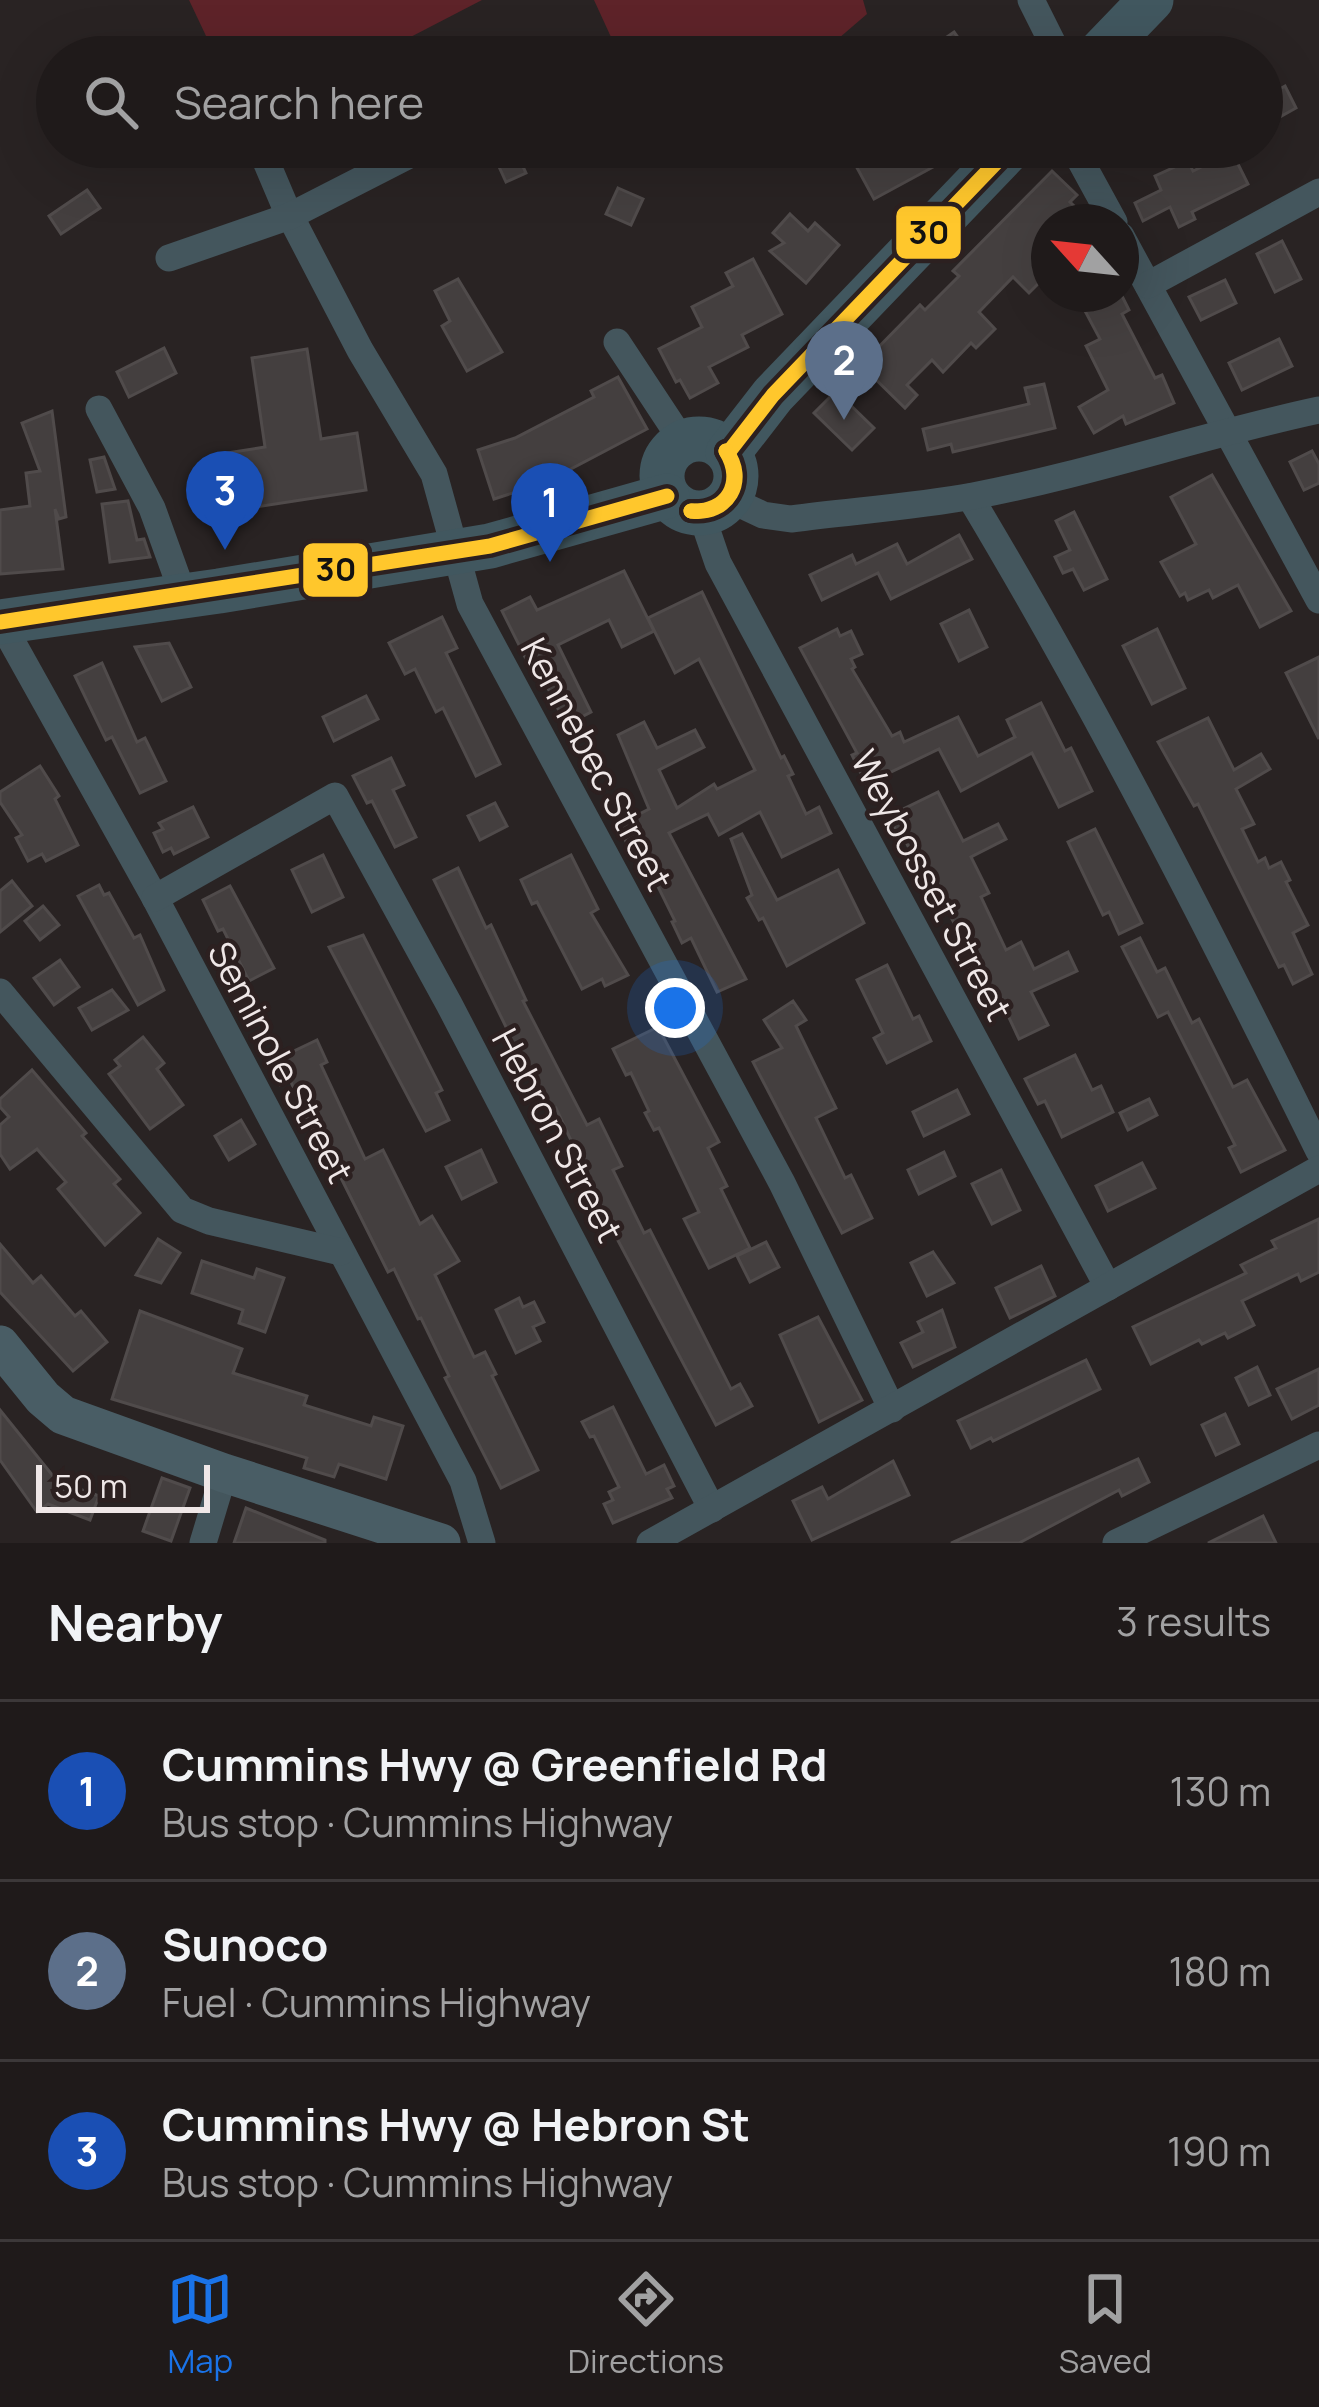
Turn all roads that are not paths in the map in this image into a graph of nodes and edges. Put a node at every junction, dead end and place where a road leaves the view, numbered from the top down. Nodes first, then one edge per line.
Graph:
1 (1030, 0) edge
2 (1151, 0) edge
3 (1049, 36) edge
4 (1116, 36) edge
5 (269, 168) edge
6 (384, 168) edge
7 (991, 168) edge
8 (1084, 168) edge
9 (1319, 193) edge
10 (1104, 204) edge
11 (290, 216) junction
12 (169, 258) dead end
13 (1139, 269) edge
14 (1148, 285) junction
15 (617, 342) dead end
16 (99, 409) dead end
17 (1319, 410) edge
18 (1226, 430) junction
19 (683, 442) junction
20 (728, 453) junction
21 (970, 497) junction
22 (699, 502) junction
23 (454, 552) junction
24 (183, 594) junction
25 (1319, 600) edge
26 (0, 622) edge
27 (155, 898) junction
28 (0, 992) edge
29 (1319, 1151) edge
30 (1319, 1169) edge
31 (340, 1252) junction
32 (1108, 1287) junction
33 (0, 1345) edge
34 (892, 1409) junction
35 (1319, 1445) edge
36 (224, 1474) junction
37 (712, 1509) junction
38 (202, 1543) edge
39 (441, 1543) edge
40 (482, 1543) edge
41 (650, 1543) edge
42 (1116, 1543) edge

1 - 3 street
2 - 4 main road
5 - 11 street, Kennebec Street
6 - 11 street
7 - 20 main road
8 - 10 street
9 - 14 street
11 - 12 street
11 - 23 street, Kennebec Street
13 - 14 street
14 - 18 street
15 - 19 street
16 - 24 street
17 - 18 street
18 - 21 street
18 - 25 street
19 - 20 main road
19 - 22 main road
20 - 22 main road
21 - 22 street
21 - 29 street
22 - 23 main road
22 - 32 street, Weybosset Street
23 - 24 main road
23 - 34 street, Kennebec Street
24 - 26 main road
26 - 27 street, Seminole Street
27 - 31 street, Seminole Street
27 - 37 street, Hebron Street
28 - 31 street
30 - 32 street
31 - 40 street, Seminole Street
32 - 34 street
33 - 36 main road
34 - 37 street
35 - 42 street
36 - 38 street
36 - 39 main road
37 - 41 street

